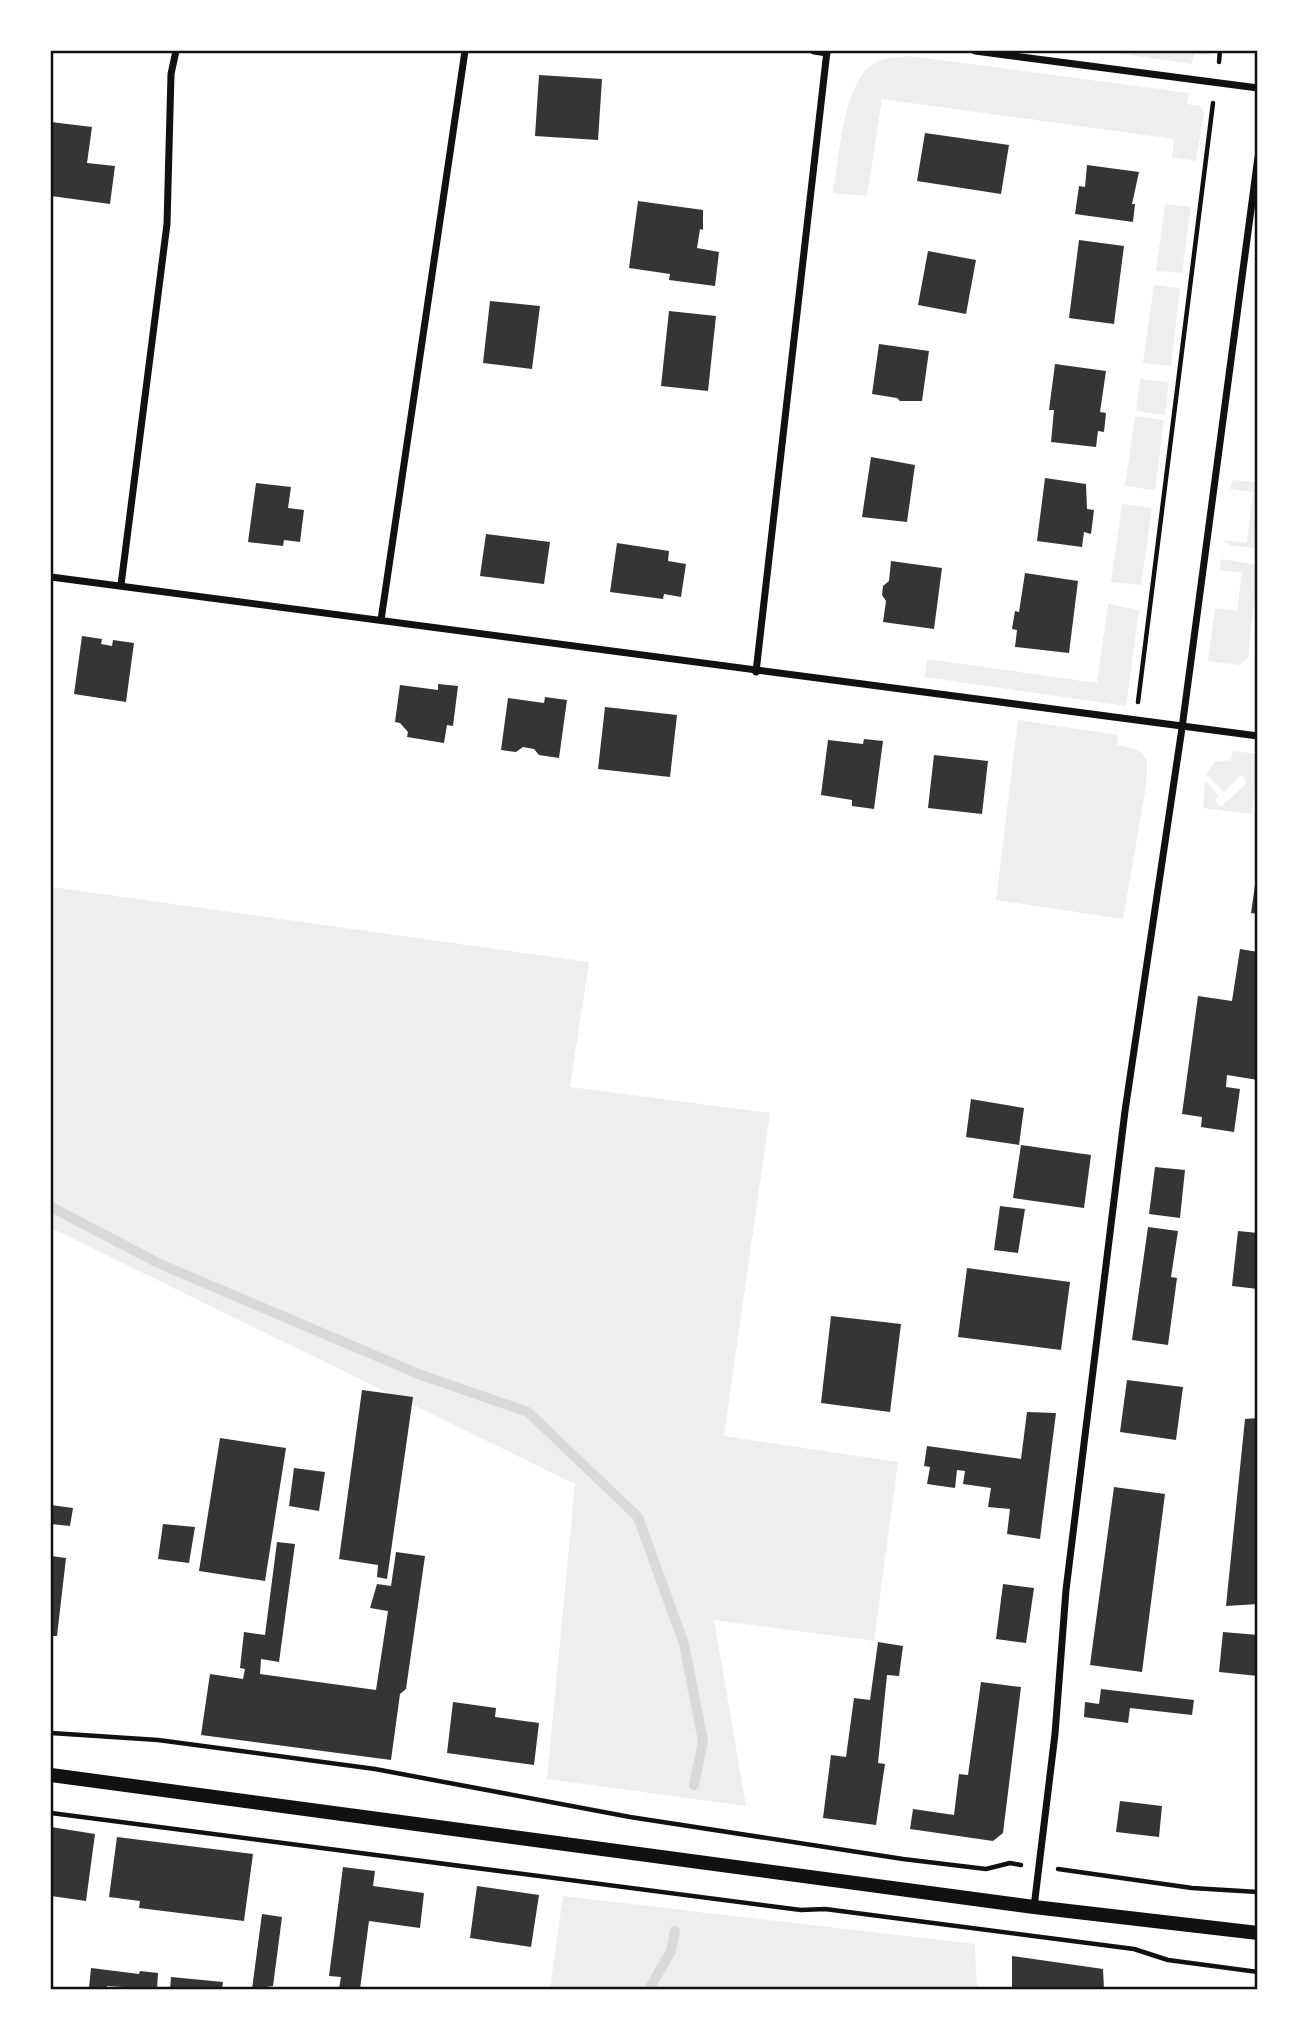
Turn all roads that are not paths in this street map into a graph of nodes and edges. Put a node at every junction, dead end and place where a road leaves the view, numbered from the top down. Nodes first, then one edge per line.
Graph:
1 (176, 51) edge
2 (465, 51) edge
3 (814, 51) edge
4 (975, 51) edge
5 (827, 52) edge
6 (1258, 88) edge
7 (1258, 157) edge
8 (51, 578) edge
9 (121, 584) junction
10 (381, 620) junction
11 (756, 672) junction
12 (1182, 728) junction
13 (1258, 736) edge
14 (51, 1775) edge
15 (1034, 1907) junction
16 (1258, 1933) edge

1 - 9 street
2 - 10 street
3 - 5 street
4 - 6 street
5 - 11 street
7 - 12 street
8 - 9 street
9 - 10 street
10 - 11 street
11 - 12 street
12 - 13 street
12 - 15 street
14 - 15 main road
15 - 16 main road

